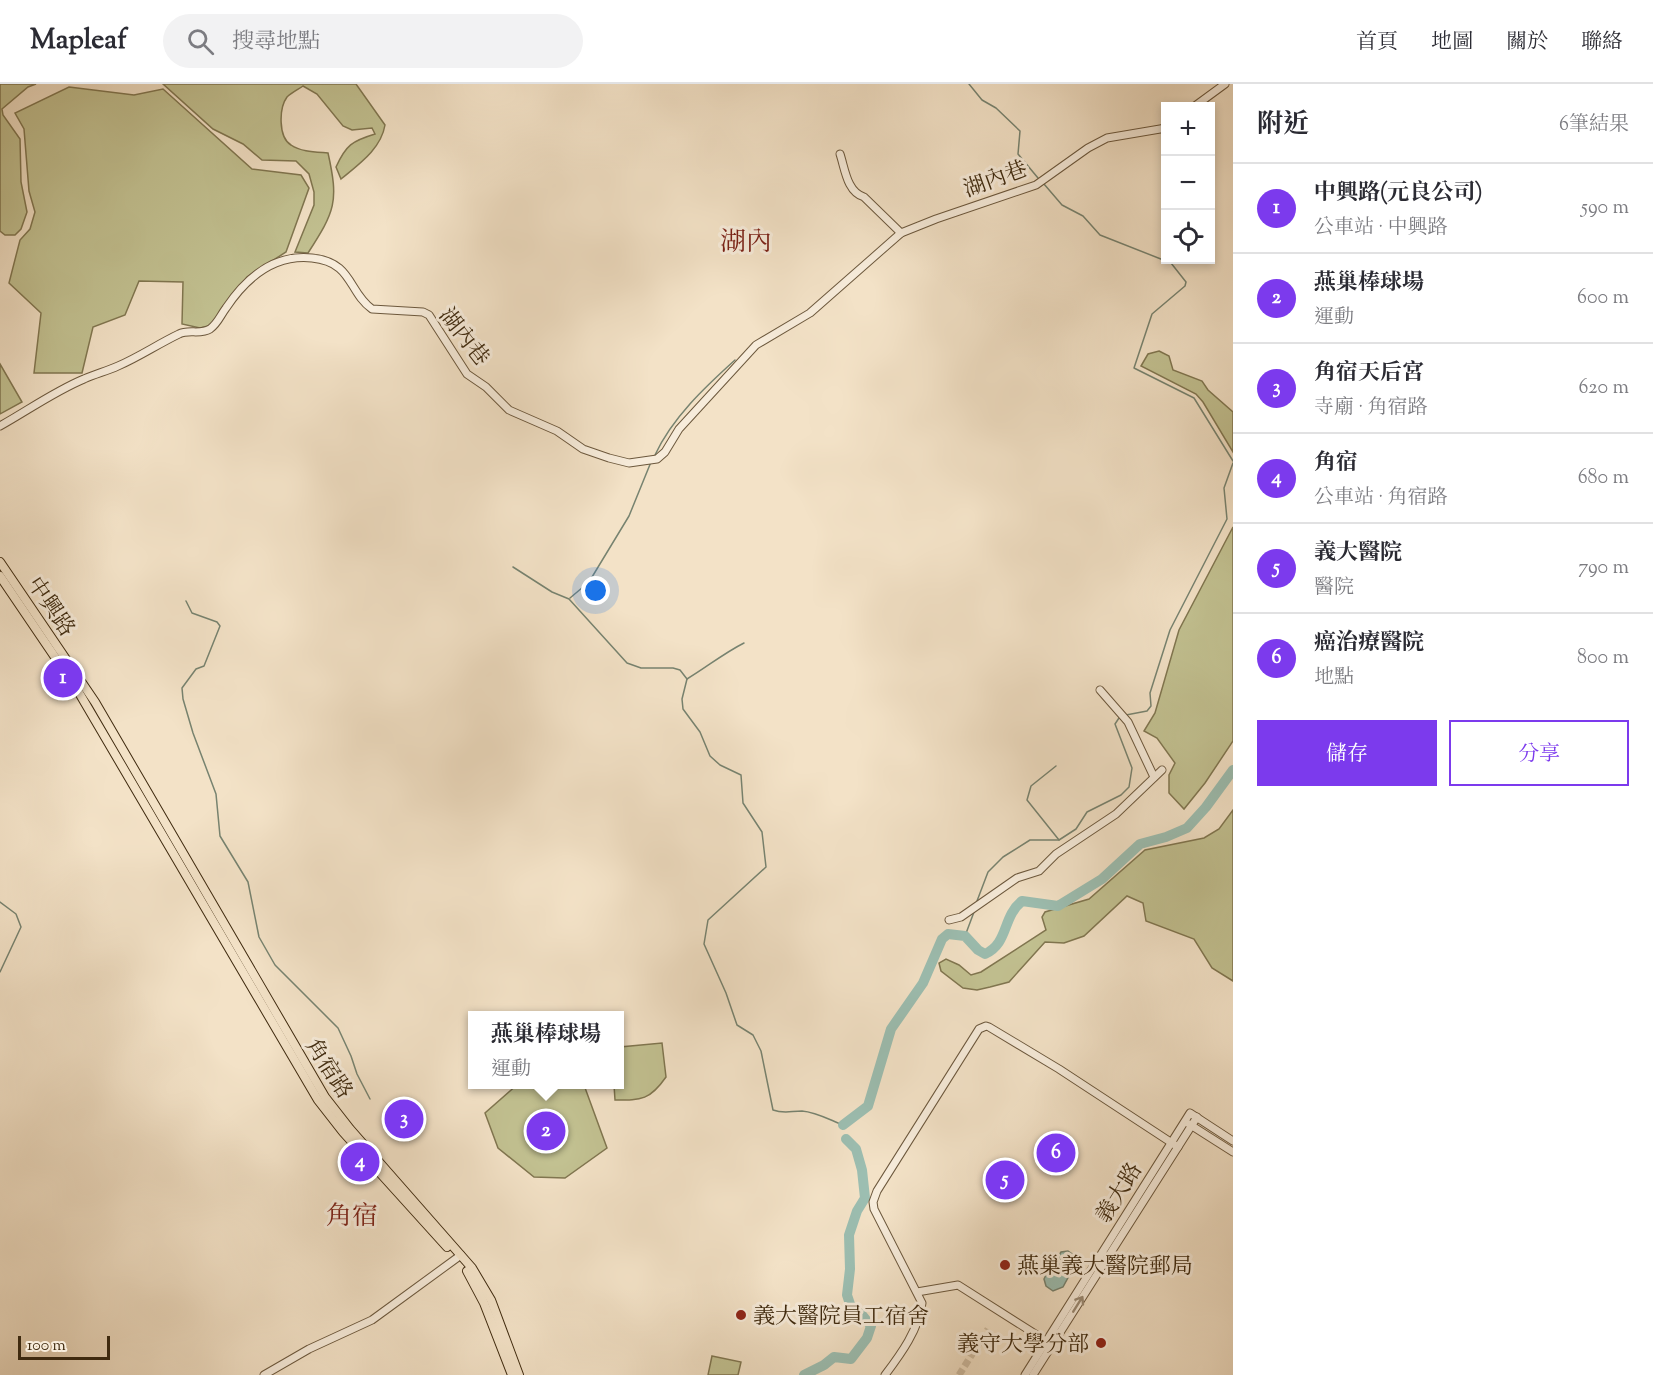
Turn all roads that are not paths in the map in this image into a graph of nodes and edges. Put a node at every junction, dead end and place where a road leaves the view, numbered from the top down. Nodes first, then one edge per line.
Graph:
1 (1225, 84) edge
2 (1200, 102) edge
3 (1161, 129) edge
4 (840, 154) dead end
5 (901, 233) junction
6 (0, 426) edge
7 (0, 562) edge
8 (0, 576) edge
9 (1100, 690) dead end
10 (127, 766) junction
11 (1162, 770) dead end
12 (1154, 777) junction
13 (950, 920) dead end
14 (1188, 1123) junction
15 (1233, 1141) edge
16 (1174, 1145) junction
17 (1233, 1152) edge
18 (459, 1257) junction
19 (917, 1292) junction
20 (1046, 1342) junction
21 (1047, 1353) junction
22 (264, 1375) edge
23 (512, 1375) edge
24 (519, 1375) edge
25 (885, 1375) edge
26 (1025, 1375) edge
27 (1034, 1375) edge

1 - 2 street
3 - 5 street, 湖內巷
4 - 5 street
5 - 6 street, 湖內巷
7 - 10 main road, 中興路
8 - 10 main road, 中興路
9 - 12 street
10 - 18 main road, 角宿路
11 - 12 street
12 - 13 street
14 - 15 street
14 - 16 street, 義大路
14 - 17 street
16 - 19 street
16 - 20 street, 義大路
21 -> 16 street, 義大路
18 - 22 street
18 - 23 main road, 角宿路
18 - 24 main road, 角宿路
19 - 20 street
19 - 25 street
20 - 21 street
20 - 26 street, 義大路
21 - 27 street, 義大路

